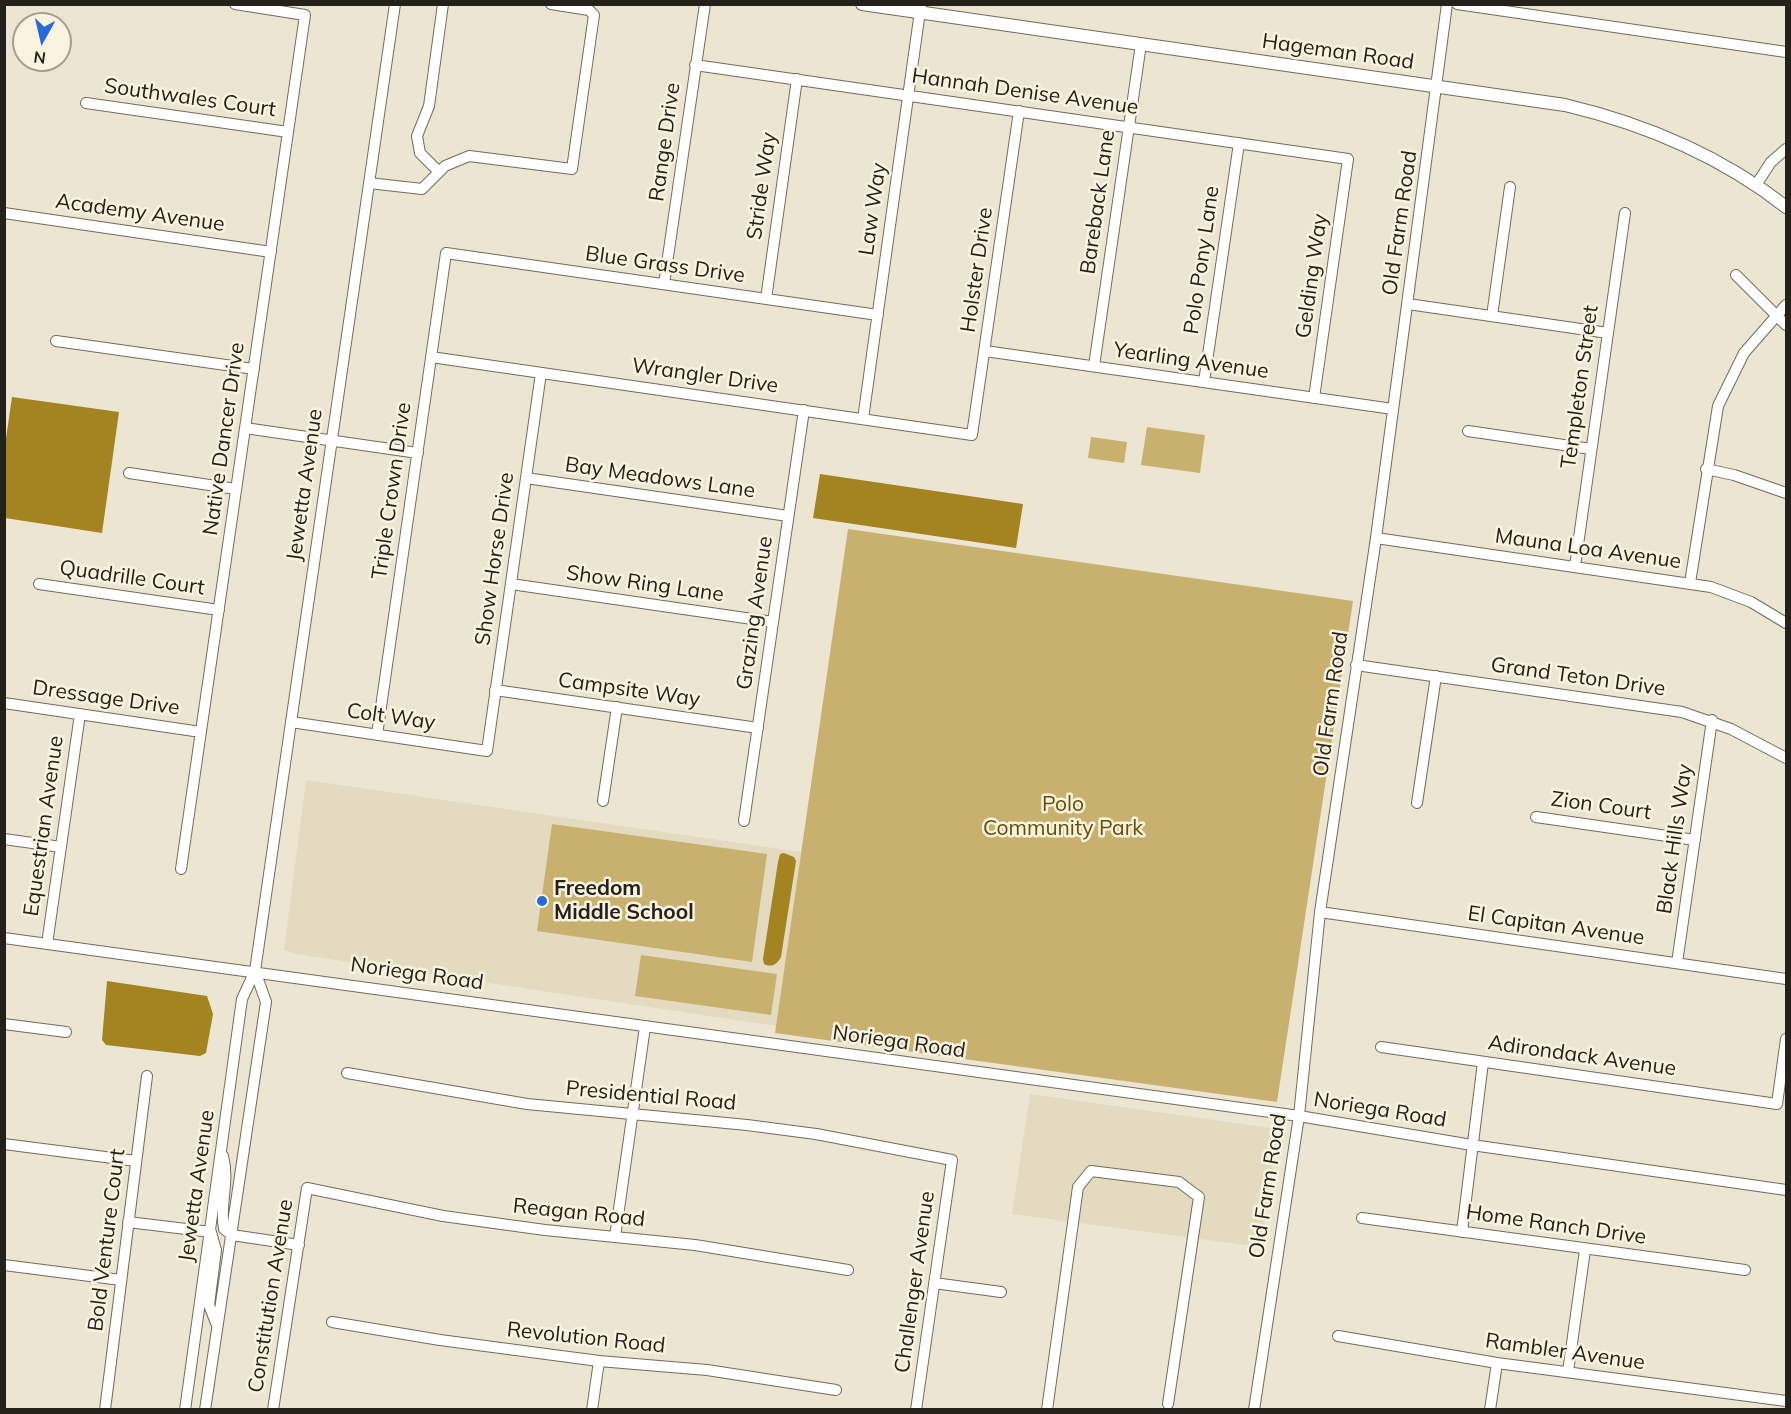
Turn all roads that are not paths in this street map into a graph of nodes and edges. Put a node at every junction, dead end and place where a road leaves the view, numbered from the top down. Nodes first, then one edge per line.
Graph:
1 (235, 4) edge
2 (395, 4) edge
3 (443, 4) edge
4 (551, 4) edge
5 (705, 4) edge
6 (862, 4) edge
7 (1447, 4) edge
8 (1457, 4) edge
9 (582, 7) edge
10 (921, 8) edge
11 (1141, 44) junction
12 (1786, 52) edge
13 (696, 64) junction
14 (797, 79) junction
15 (1437, 86) junction
16 (909, 96) junction
17 (86, 103) dead end
18 (1019, 111) junction
19 (1129, 127) junction
20 (288, 132) junction
21 (1239, 143) junction
22 (1786, 149) edge
23 (1348, 159) joint
24 (439, 172) junction
25 (369, 183) junction
26 (1756, 185) junction
27 (1510, 186) dead end
28 (1786, 207) edge
29 (4, 213) edge
30 (1625, 213) dead end
31 (271, 252) junction
32 (447, 253) joint
33 (1736, 275) dead end
34 (664, 284) junction
35 (766, 299) junction
36 (1408, 304) junction
37 (1786, 305) edge
38 (878, 315) junction
39 (1776, 315) junction
40 (1492, 316) junction
41 (1786, 325) edge
42 (1608, 333) junction
43 (56, 341) dead end
44 (985, 351) junction
45 (431, 357) junction
46 (1094, 366) junction
47 (254, 369) junction
48 (541, 373) junction
49 (1204, 382) junction
50 (1314, 398) junction
51 (804, 410) junction
52 (1393, 410) junction
53 (863, 419) junction
54 (245, 428) junction
55 (1468, 432) dead end
56 (972, 435) joint
57 (331, 440) junction
58 (1591, 449) junction
59 (418, 453) junction
60 (1706, 470) junction
61 (129, 473) dead end
62 (526, 478) junction
63 (236, 489) junction
64 (1786, 493) edge
65 (788, 516) junction
66 (1376, 538) junction
67 (1575, 566) junction
68 (1690, 583) junction
69 (39, 584) dead end
70 (510, 584) junction
71 (219, 610) junction
72 (773, 622) junction
73 (1786, 623) edge
74 (1356, 665) junction
75 (1436, 676) junction
76 (495, 690) junction
77 (4, 703) edge
78 (616, 707) junction
79 (80, 714) junction
80 (1712, 720) junction
81 (291, 722) junction
82 (758, 728) junction
83 (201, 732) junction
84 (377, 735) junction
85 (486, 751) joint
86 (1786, 758) edge
87 (603, 801) dead end
88 (1418, 803) dead end
89 (1536, 817) dead end
90 (744, 821) dead end
91 (4, 839) edge
92 (1695, 840) junction
93 (61, 847) junction
94 (182, 869) dead end
95 (1320, 912) junction
96 (4, 938) edge
97 (46, 944) junction
98 (1677, 963) junction
99 (255, 971) junction
100 (1786, 979) edge
101 (4, 1024) edge
102 (645, 1027) junction
103 (66, 1032) dead end
104 (1786, 1039) edge
105 (1382, 1047) dead end
106 (1483, 1062) junction
107 (347, 1074) dead end
108 (147, 1076) dead end
109 (632, 1114) junction
110 (1299, 1116) junction
111 (4, 1144) edge
112 (1472, 1145) junction
113 (222, 1150) junction
114 (952, 1160) joint
115 (136, 1161) junction
116 (307, 1188) joint
117 (1786, 1190) edge
118 (1362, 1218) dead end
119 (128, 1222) junction
120 (210, 1232) junction
121 (1461, 1232) junction
122 (232, 1235) junction
123 (615, 1237) junction
124 (299, 1245) junction
125 (1585, 1250) junction
126 (4, 1265) edge
127 (848, 1270) dead end
128 (1745, 1270) dead end
129 (121, 1280) junction
130 (934, 1283) junction
131 (1001, 1292) dead end
132 (332, 1322) dead end
133 (217, 1326) junction
134 (1338, 1336) dead end
135 (599, 1361) junction
136 (1497, 1363) junction
137 (1568, 1372) junction
138 (836, 1390) dead end
139 (1786, 1401) edge
140 (1168, 1408) edge
141 (105, 1410) edge
142 (185, 1410) edge
143 (205, 1410) edge
144 (273, 1410) edge
145 (592, 1410) edge
146 (916, 1410) edge
147 (1047, 1410) edge
148 (1254, 1410) edge
149 (1490, 1410) edge

1 - 20 street, Native Dancer Drive
2 - 25 street, Jewetta Avenue
3 - 24 street
4 - 9 street
5 - 13 street, Range Drive
6 - 10 main road, Hageman Road
7 - 15 street, Old Farm Road
8 - 12 street
9 - 24 street
10 - 11 main road, Hageman Road
10 - 16 street, Law Way
11 - 15 main road, Hageman Road
11 - 19 street, Bareback Lane
13 - 14 street, Hannah Denise Avenue
13 - 34 street, Range Drive
14 - 16 street, Hannah Denise Avenue
14 - 35 street, Stride Way
15 - 26 main road, Hageman Road
15 - 36 street, Old Farm Road
16 - 18 street, Hannah Denise Avenue
16 - 38 street, Law Way
17 - 20 street, Southwales Court
18 - 19 street, Hannah Denise Avenue
18 - 44 street, Holster Drive
19 - 21 street, Hannah Denise Avenue
19 - 46 street, Bareback Lane
20 - 31 street, Native Dancer Drive
21 - 23 street, Hannah Denise Avenue
21 - 49 street, Polo Pony Lane
22 - 26 street
23 - 50 street, Gelding Way
24 - 25 street
25 - 57 street, Jewetta Avenue
26 - 28 main road, Hageman Road
27 - 40 street
29 - 31 street, Academy Avenue
30 - 42 street, Templeton Street
31 - 47 street, Native Dancer Drive
32 - 34 street, Blue Grass Drive
32 - 45 street, Triple Crown Drive
33 - 39 street
34 - 35 street, Blue Grass Drive
35 - 38 street, Blue Grass Drive
36 - 40 street
36 - 52 street, Old Farm Road
37 - 39 street
38 - 53 street, Law Way
39 - 41 street
39 - 60 street
40 - 42 street
42 - 58 street, Templeton Street
43 - 47 street
44 - 46 street, Yearling Avenue
44 - 56 street, Holster Drive
45 - 48 street, Wrangler Drive
45 - 59 street, Triple Crown Drive
46 - 49 street, Yearling Avenue
47 - 54 street, Native Dancer Drive
48 - 51 street, Wrangler Drive
48 - 62 street, Show Horse Drive
49 - 50 street, Yearling Avenue
50 - 52 street, Yearling Avenue
51 - 53 street, Wrangler Drive
51 - 65 street, Grazing Avenue
52 - 66 street, Old Farm Road
53 - 56 street, Wrangler Drive
54 - 57 street
54 - 63 street, Native Dancer Drive
55 - 58 street
57 - 59 street
57 - 81 street, Jewetta Avenue
58 - 67 street, Templeton Street
59 - 84 street, Triple Crown Drive
60 - 64 street
60 - 68 street
61 - 63 street
62 - 65 street, Bay Meadows Lane
62 - 70 street, Show Horse Drive
63 - 71 street, Native Dancer Drive
65 - 72 street, Grazing Avenue
66 - 67 street, Mauna Loa Avenue
66 - 74 street, Old Farm Road
67 - 68 street, Mauna Loa Avenue
68 - 73 street, Mauna Loa Avenue
69 - 71 street, Quadrille Court
70 - 72 street, Show Ring Lane
70 - 76 street, Show Horse Drive
71 - 83 street, Native Dancer Drive
72 - 82 street, Grazing Avenue
74 - 75 street, Grand Teton Drive
74 - 95 street, Old Farm Road
75 - 80 street, Grand Teton Drive
75 - 88 street
76 - 78 street, Campsite Way
76 - 85 street, Show Horse Drive
77 - 79 street, Dressage Drive
78 - 82 street, Campsite Way
78 - 87 street
79 - 83 street, Dressage Drive
79 - 93 street, Equestrian Avenue
80 - 86 street, Grand Teton Drive
80 - 92 street, Black Hills Way
81 - 84 street, Colt Way
81 - 99 street, Jewetta Avenue
82 - 90 street, Grazing Avenue
83 - 94 street, Native Dancer Drive
84 - 85 street, Colt Way
89 - 92 street, Zion Court
91 - 93 street
92 - 98 street, Black Hills Way
93 - 97 street, Equestrian Avenue
95 - 98 street, El Capitan Avenue
95 - 110 street, Old Farm Road
96 - 97 street, Noriega Road
97 - 99 street, Noriega Road
98 - 100 street, El Capitan Avenue
99 - 102 street, Noriega Road
99 - 113 street, Jewetta Avenue
99 - 122 street, Jewetta Avenue
101 - 103 street
102 - 109 street
102 - 110 street, Noriega Road
104 - 106 street, Adirondack Avenue
105 - 106 street, Adirondack Avenue
106 - 112 street
107 - 109 street, Presidential Road
108 - 115 street, Bold Venture Court
109 - 114 street, Presidential Road
109 - 123 street
110 - 112 street, Noriega Road
110 - 148 street, Old Farm Road
111 - 115 street
112 - 117 street, Noriega Road
112 - 121 street
113 - 120 street, Jewetta Avenue
113 - 122 street
114 - 130 street, Challenger Avenue
115 - 119 street, Bold Venture Court
116 - 123 street, Reagan Road
116 - 124 street, Constitution Avenue
118 - 121 street, Home Ranch Drive
119 - 120 street
119 - 129 street, Bold Venture Court
120 - 133 street
120 - 142 street, Jewetta Avenue
121 - 125 street, Home Ranch Drive
122 - 124 street
122 - 133 street, Jewetta Avenue
123 - 127 street, Reagan Road
124 - 144 street, Constitution Avenue
125 - 128 street, Home Ranch Drive
125 - 137 street
126 - 129 street
129 - 141 street, Bold Venture Court
130 - 131 street
130 - 146 street, Challenger Avenue
132 - 135 street, Revolution Road
133 - 143 street, Jewetta Avenue
134 - 136 street, Rambler Avenue
135 - 138 street, Revolution Road
135 - 145 street
136 - 137 street, Rambler Avenue
136 - 149 street
137 - 139 street, Rambler Avenue
140 - 147 street

